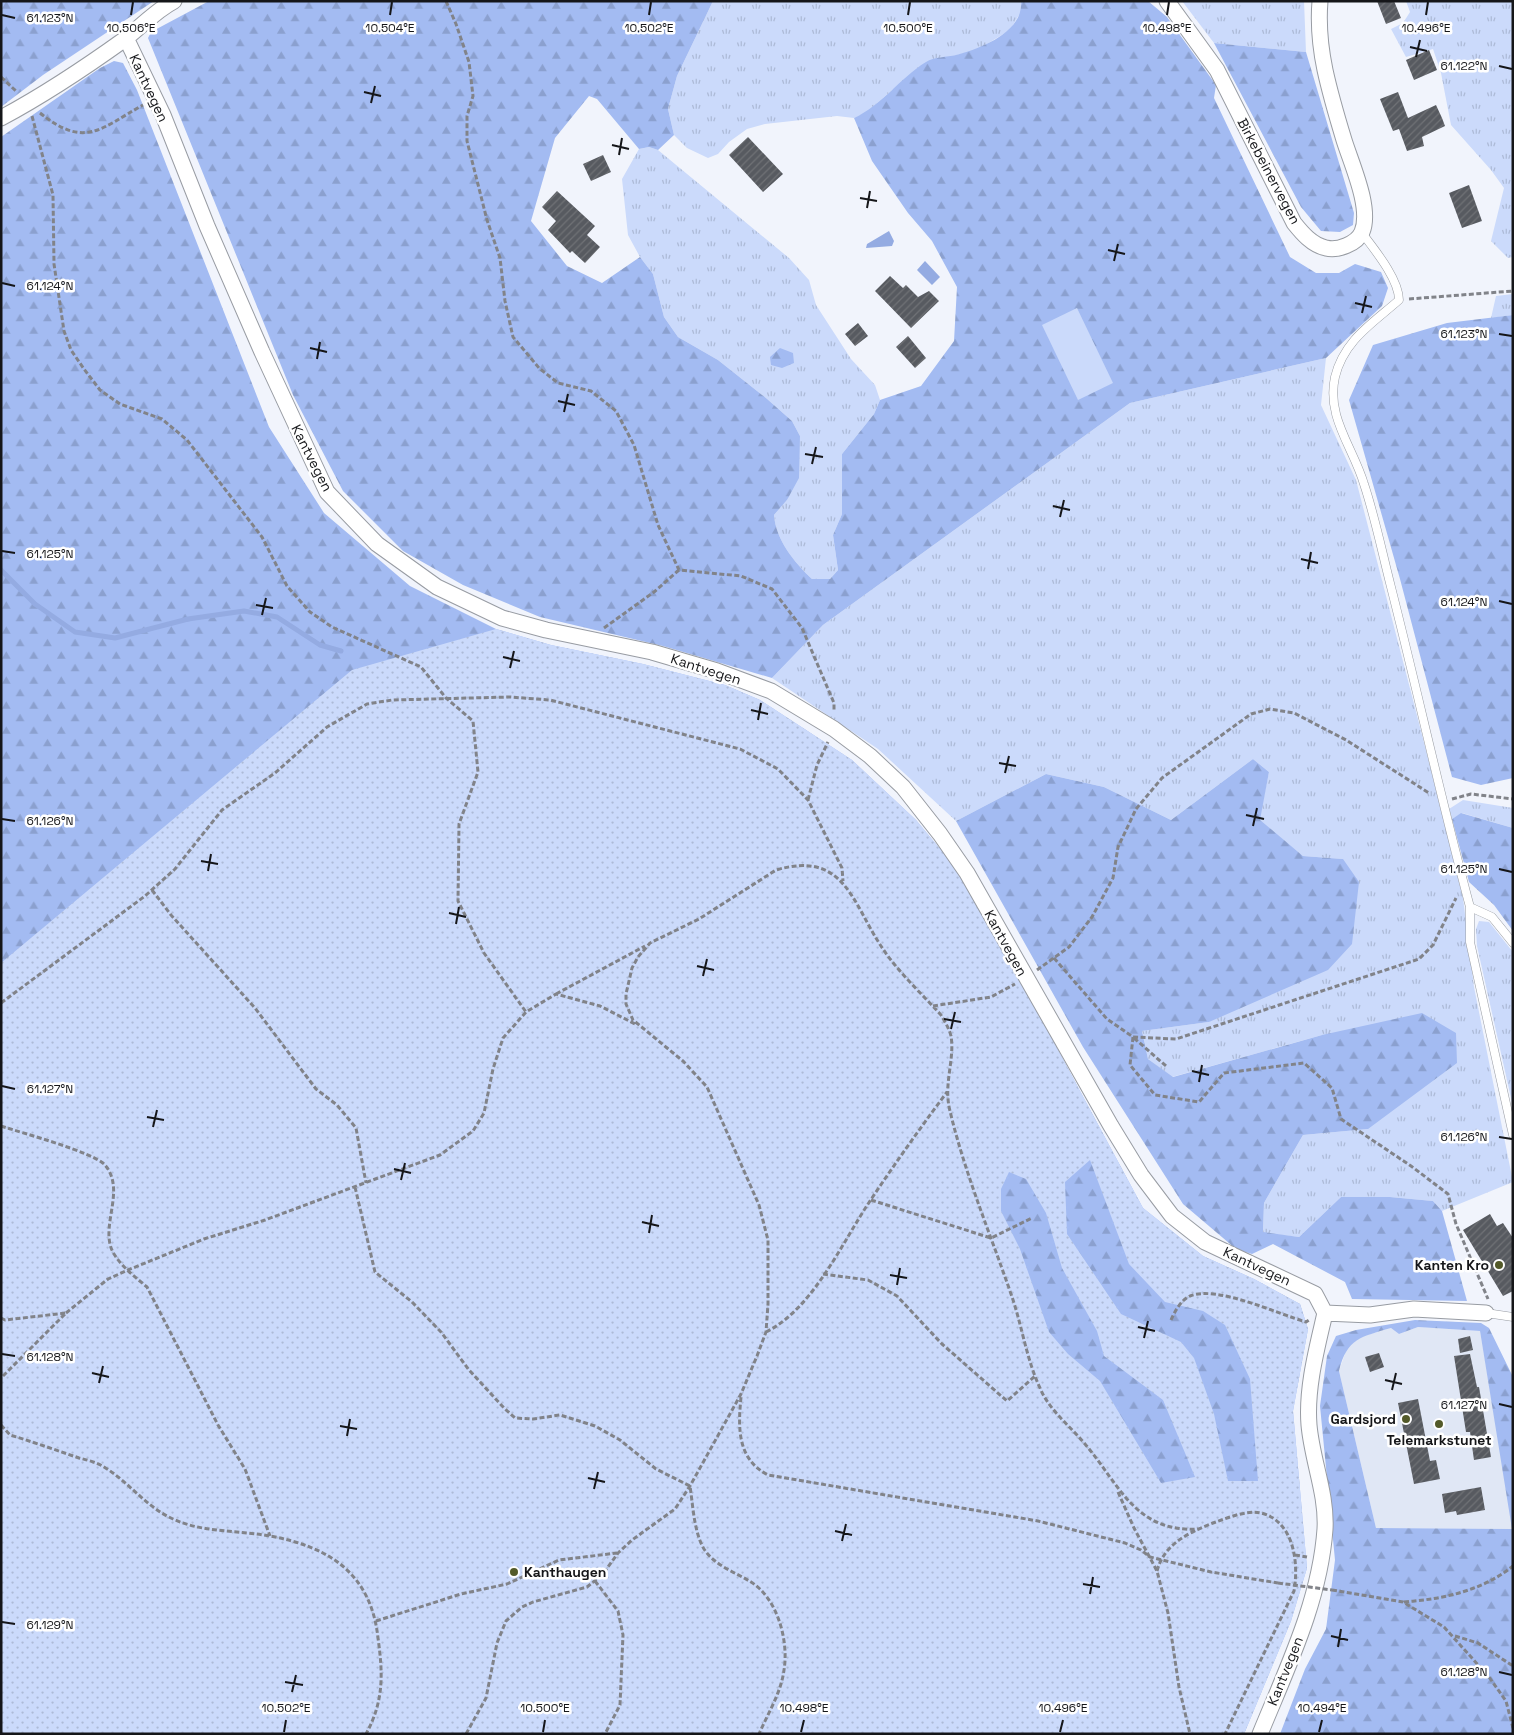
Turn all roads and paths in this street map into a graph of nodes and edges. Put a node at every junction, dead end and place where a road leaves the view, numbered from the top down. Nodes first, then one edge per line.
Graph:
1 (174, 1) edge
2 (446, 1) edge
3 (1167, 1) edge
4 (1320, 1) edge
5 (126, 38) junction
6 (1, 77) edge
7 (154, 98) junction
8 (28, 104) junction
9 (1, 118) edge
10 (1362, 233) junction
11 (1513, 291) edge
12 (1399, 300) junction
13 (679, 570) junction
14 (587, 639) junction
15 (446, 698) junction
16 (834, 729) junction
17 (1513, 799) edge
18 (808, 800) junction
19 (1444, 806) junction
20 (843, 882) junction
21 (1463, 883) junction
22 (152, 890) junction
23 (1470, 906) junction
24 (650, 943) junction
25 (1513, 943) edge
26 (1054, 958) junction
27 (1026, 978) junction
28 (556, 994) junction
29 (1, 1003) edge
30 (933, 1006) junction
31 (526, 1012) junction
32 (639, 1026) junction
33 (1133, 1037) junction
34 (1166, 1066) dead end
35 (947, 1092) junction
36 (1, 1126) edge
37 (1513, 1135) edge
38 (366, 1183) junction
39 (355, 1186) junction
40 (871, 1200) junction
41 (1032, 1218) dead end
42 (991, 1238) junction
43 (128, 1270) junction
44 (823, 1274) junction
45 (66, 1313) junction
46 (1325, 1313) junction
47 (1490, 1313) junction
48 (1513, 1317) edge
49 (1, 1318) edge
50 (1171, 1320) dead end
51 (766, 1332) junction
52 (1035, 1376) junction
53 (1, 1378) edge
54 (741, 1394) junction
55 (1, 1425) edge
56 (690, 1486) junction
57 (1117, 1489) junction
58 (1199, 1529) junction
59 (270, 1536) junction
60 (618, 1553) junction
61 (1150, 1557) junction
62 (1160, 1559) junction
63 (1513, 1566) edge
64 (1157, 1571) junction
65 (595, 1581) junction
66 (1403, 1602) junction
67 (376, 1621) junction
68 (1454, 1636) junction
69 (1513, 1666) edge
70 (1513, 1728) edge
71 (760, 1733) edge
72 (366, 1734) edge
73 (466, 1734) edge
74 (605, 1734) edge
75 (1190, 1734) edge
76 (1225, 1734) edge
77 (1260, 1734) edge

1 - 5 street
2 - 13 path
3 - 10 street, Birkebeinervegen
4 - 10 street
5 - 7 street, Kantvegen
5 - 8 street
6 - 8 path
7 - 8 path
7 - 14 street, Kantvegen
8 - 9 street
8 - 15 path
10 - 12 lane
11 - 12 path
12 - 19 lane
13 - 14 path
13 - 16 path
14 - 16 street, Kantvegen
15 - 18 path
15 - 22 path
15 - 31 path
16 - 18 path
16 - 27 street, Kantvegen
17 - 19 path
18 - 20 path
19 - 21 lane
19 - 26 path
20 - 24 path
20 - 30 path
21 - 23 lane
21 - 33 path
22 - 29 path
22 - 38 path
23 - 25 lane
23 - 37 lane
24 - 28 path
24 - 32 path
26 - 27 path
26 - 33 path
27 - 30 path
27 - 46 street, Kantvegen
28 - 31 path
28 - 32 path
30 - 35 path
31 - 38 path
32 - 51 path
33 - 34 path
33 - 47 path
35 - 40 path
35 - 42 path
36 - 43 path
38 - 39 path
39 - 43 path
39 - 56 path
40 - 42 path
40 - 44 path
41 - 42 path
42 - 52 path
43 - 45 path
43 - 59 path
44 - 51 path
44 - 52 path
45 - 49 path
45 - 53 path
46 - 47 street
46 - 50 path
46 - 77 street, Kantvegen
47 - 48 lane
51 - 54 path
52 - 57 path
54 - 56 path
54 - 61 path
55 - 59 path
56 - 60 path
56 - 71 path
57 - 58 path
57 - 61 path
58 - 62 path
58 - 76 path
59 - 67 path
60 - 65 path
60 - 67 path
61 - 62 path
61 - 64 path
62 - 64 path
62 - 66 path, bridge
63 - 66 path
64 - 75 path
65 - 73 path
65 - 74 path
66 - 68 path
67 - 72 path
68 - 69 path
68 - 70 path

